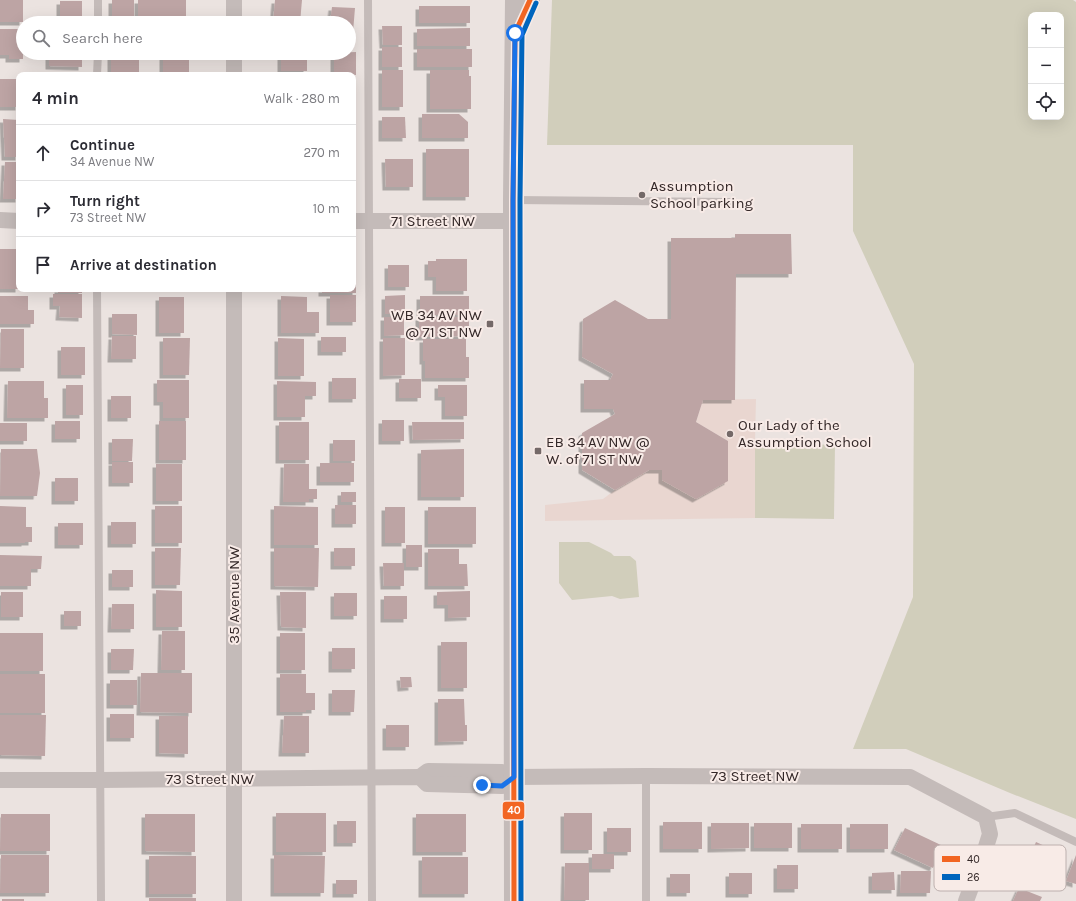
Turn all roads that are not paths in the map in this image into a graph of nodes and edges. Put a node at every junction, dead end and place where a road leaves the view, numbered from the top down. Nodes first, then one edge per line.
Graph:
1 (98, 0) edge
2 (234, 0) edge
3 (368, 0) edge
4 (515, 0) edge
5 (530, 0) edge
6 (98, 16) edge
7 (234, 16) edge
8 (515, 33) junction
9 (98, 60) edge
10 (234, 60) edge
11 (97, 72) edge
12 (234, 72) edge
13 (513, 200) junction
14 (728, 202) dead end
15 (0, 220) edge
16 (16, 221) edge
17 (356, 221) edge
18 (370, 221) junction
19 (513, 221) junction
20 (97, 292) edge
21 (234, 292) edge
22 (646, 776) junction
23 (371, 777) junction
24 (514, 777) junction
25 (234, 779) junction
26 (0, 780) edge
27 (100, 780) junction
28 (986, 817) junction
29 (1076, 842) edge
30 (987, 845) edge
31 (970, 891) edge
32 (101, 901) edge
33 (234, 901) edge
34 (372, 901) edge
35 (514, 901) edge
36 (646, 901) edge
37 (966, 901) edge

1 - 6 lane
2 - 7 street
3 - 18 lane
4 - 8 street
5 - 8 street
8 - 13 street
9 - 11 lane
10 - 12 street
13 - 14 lane
13 - 19 street
15 - 16 street
17 - 18 street, 71 Street NW
18 - 19 street, 71 Street NW
18 - 23 lane
19 - 24 street
20 - 27 lane
21 - 25 street, 35 Avenue NW
22 - 24 street, 73 Street NW
22 - 28 street, 73 Street NW
22 - 36 lane
23 - 24 street, 73 Street NW
23 - 25 street, 73 Street NW
23 - 34 lane
24 - 35 street
25 - 27 street, 73 Street NW
25 - 33 street, 35 Avenue NW
26 - 27 street, 73 Street NW
27 - 32 lane
28 - 29 lane
28 - 30 street
31 - 37 street

